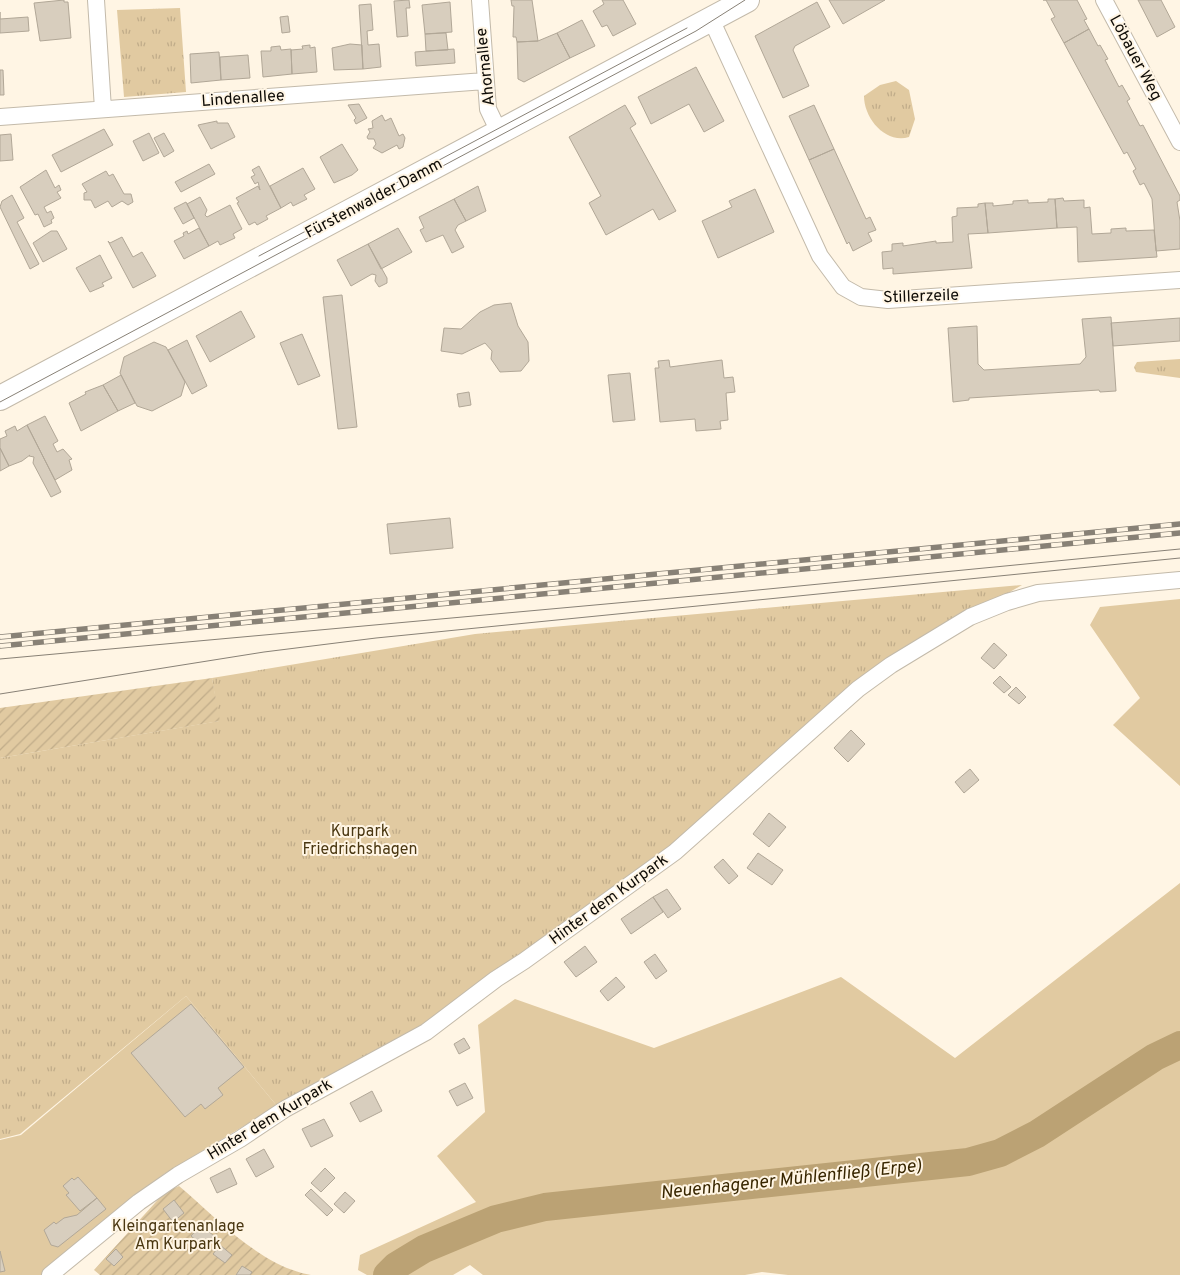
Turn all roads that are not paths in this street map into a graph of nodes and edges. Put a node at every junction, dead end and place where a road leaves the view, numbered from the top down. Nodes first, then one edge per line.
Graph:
1 (96, 0) edge
2 (480, 0) edge
3 (1104, 0) edge
4 (735, 3) edge
5 (711, 19) junction
6 (486, 81) junction
7 (103, 109) junction
8 (0, 116) edge
9 (499, 132) junction
10 (1180, 142) edge
11 (1180, 280) edge
12 (0, 398) edge
13 (1180, 580) edge
14 (50, 1275) edge

1 - 7 street
2 - 6 street, Ahornallee
3 - 10 street, Löbauer Weg
4 - 5 main road, Fürstenwalder Damm
5 - 9 main road, Fürstenwalder Damm
5 - 11 street, Stillerzeile
6 - 7 street, Lindenallee
6 - 9 street, Ahornallee
7 - 8 street, Lindenallee
9 - 12 main road, Fürstenwalder Damm
13 - 14 street, Hinter dem Kurpark

